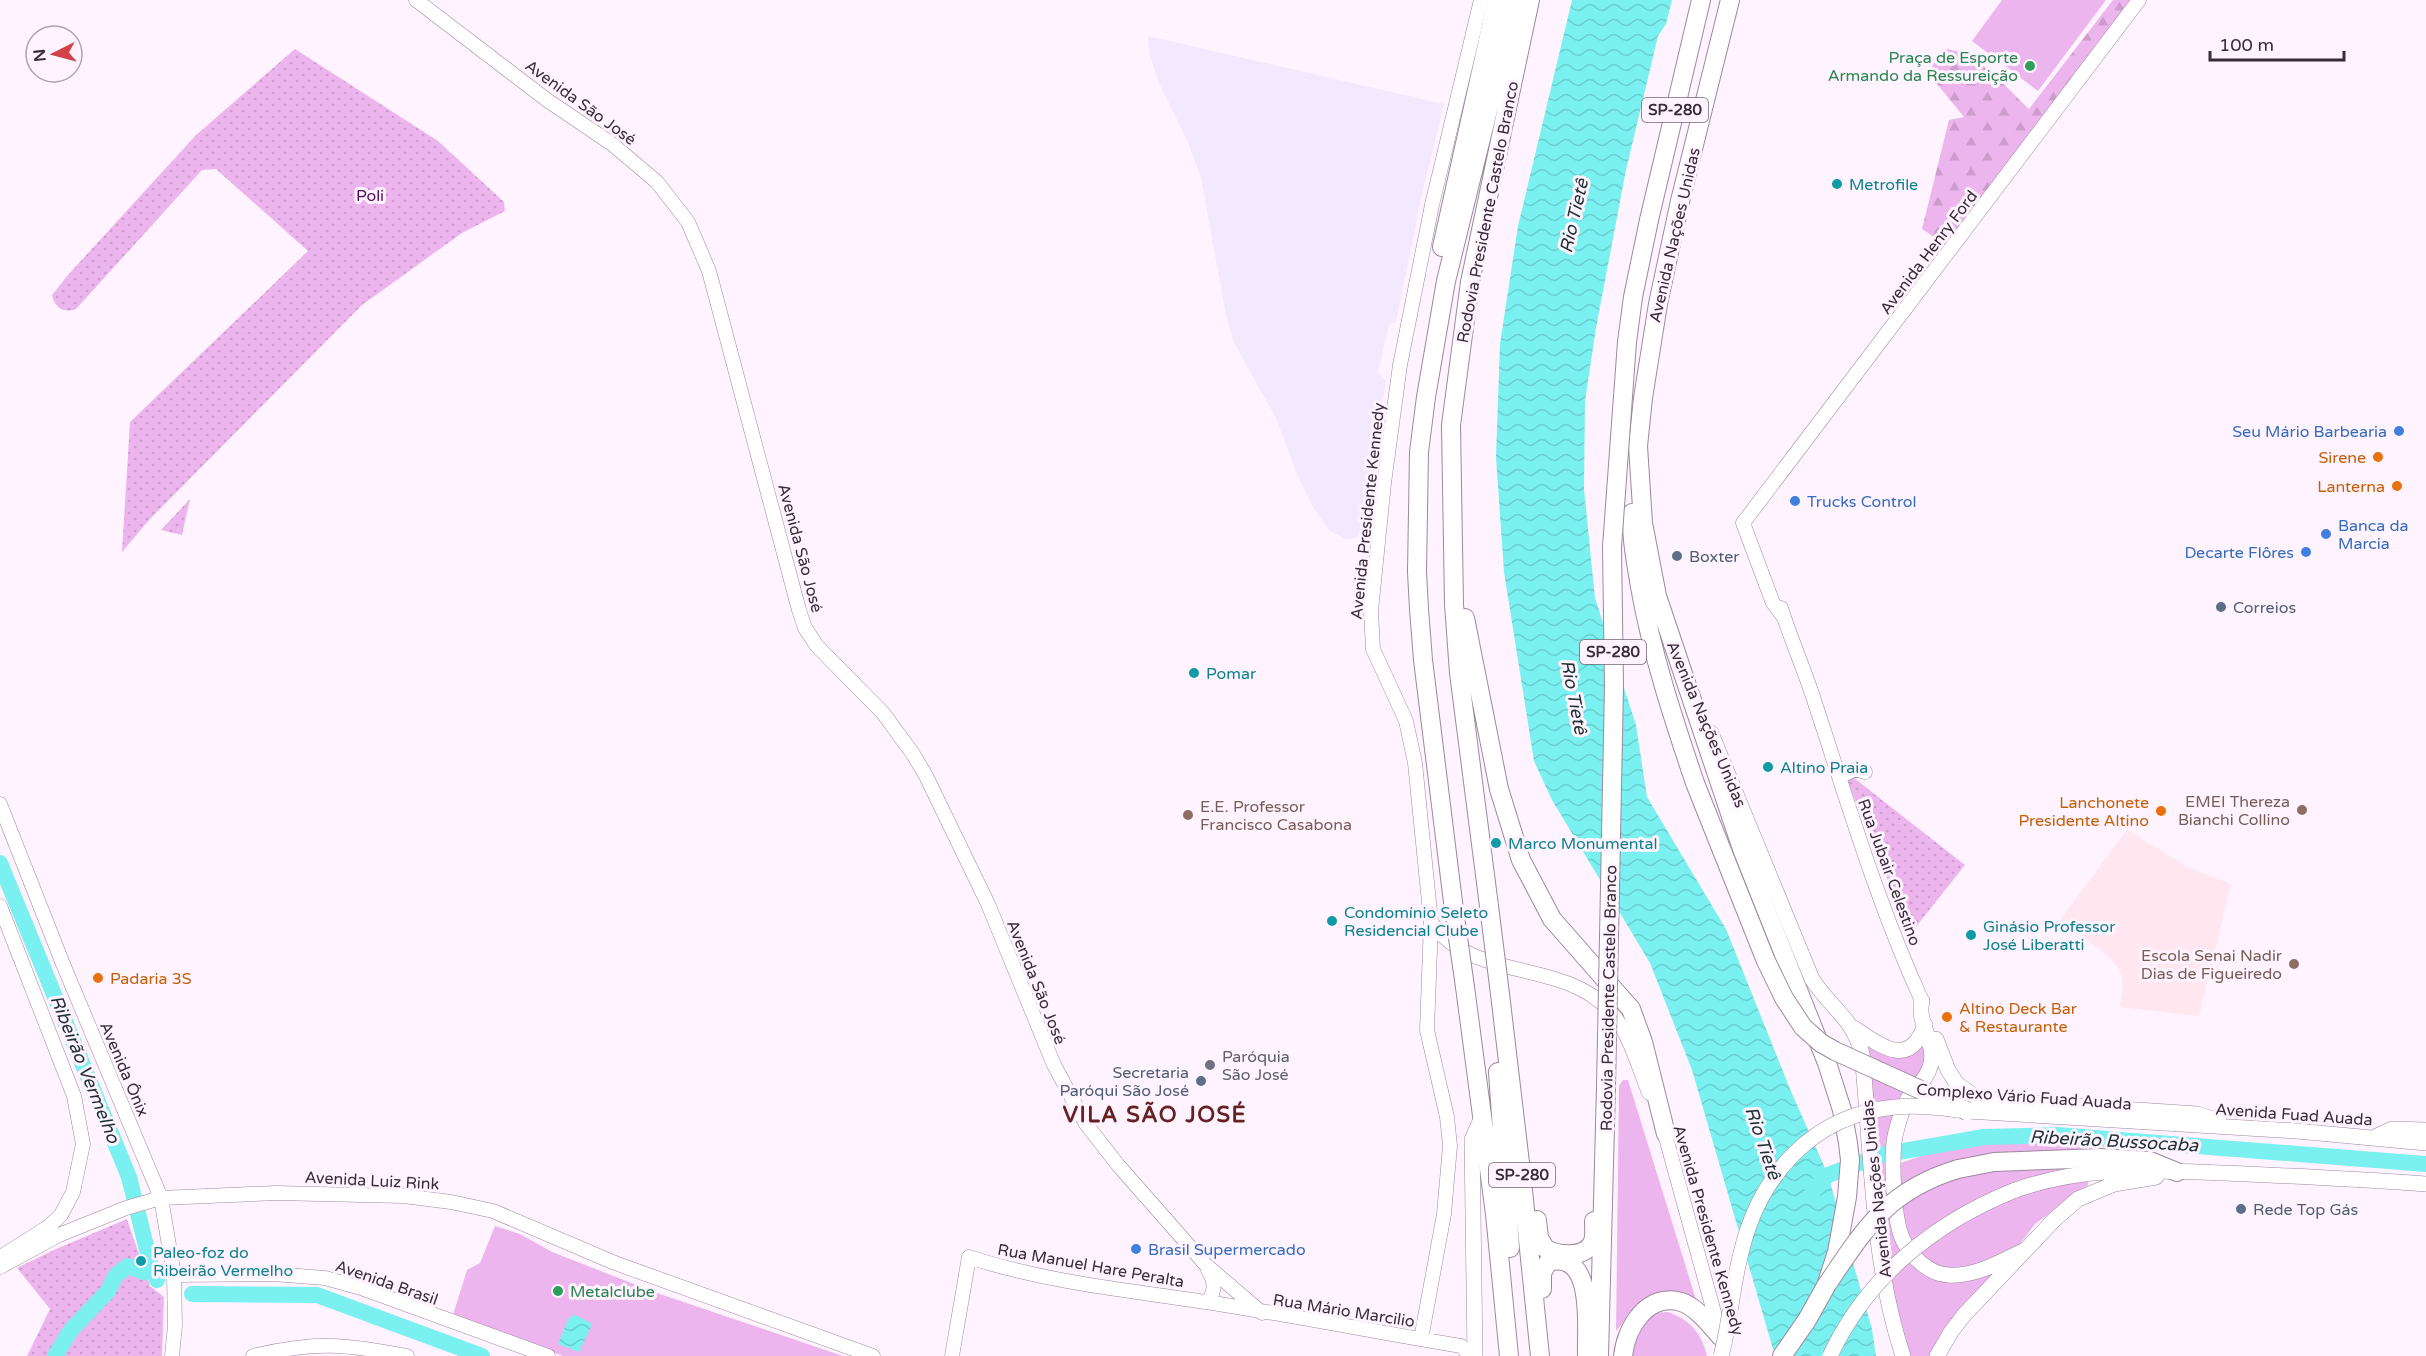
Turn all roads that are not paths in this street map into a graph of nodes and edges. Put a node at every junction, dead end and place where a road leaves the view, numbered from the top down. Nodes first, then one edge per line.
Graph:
1 (416, 0) edge
2 (1481, 0) edge
3 (1497, 0) edge
4 (1515, 0) edge
5 (1530, 0) edge
6 (1730, 0) edge
7 (2139, 0) edge
8 (1701, 4) edge
9 (1426, 397) junction
10 (1640, 486) junction
11 (1746, 520) joint
12 (1453, 549) junction
13 (1696, 707) junction
14 (1864, 772) dead end
15 (1839, 777) junction
16 (0, 804) edge
17 (0, 906) edge
18 (1431, 922) junction
19 (1922, 1001) junction
20 (1504, 1023) junction
21 (1925, 1025) junction
22 (1854, 1028) junction
23 (1910, 1096) junction
24 (1973, 1106) junction
25 (1482, 1117) junction
26 (2159, 1124) joint
27 (2233, 1127) junction
28 (2426, 1130) edge
29 (1666, 1134) junction
30 (2374, 1138) junction
31 (2426, 1143) edge
32 (1521, 1171) junction
33 (2176, 1172) junction
34 (1605, 1182) junction
35 (2426, 1185) edge
36 (161, 1198) junction
37 (2025, 1250) junction
38 (0, 1257) edge
39 (1206, 1266) junction
40 (0, 1267) edge
41 (174, 1275) junction
42 (1826, 1286) junction
43 (1208, 1302) junction
44 (1262, 1313) junction
45 (1721, 1336) junction
46 (1421, 1339) junction
47 (1540, 1355) edge
48 (172, 1356) edge
49 (253, 1356) edge
50 (408, 1356) edge
51 (548, 1356) edge
52 (873, 1356) edge
53 (952, 1356) edge
54 (1470, 1356) edge
55 (1475, 1356) edge
56 (1509, 1356) edge
57 (1517, 1356) edge
58 (1587, 1356) edge
59 (1599, 1356) edge
60 (1623, 1356) edge
61 (1721, 1356) edge
62 (1727, 1356) edge
63 (1782, 1356) edge
64 (1830, 1356) edge
65 (1903, 1356) edge
66 (1937, 1356) edge

1 - 39 main road, Avenida São José
2 - 18 main road, Avenida Presidente Kennedy
3 - 9 highway
4 - 9 highway
5 - 12 highway, Rodovia Presidente Castelo Branco / SP-280
6 - 10 highway, Avenida Nações Unidas
7 - 11 main road, Avenida Henry Ford
8 - 34 highway, Rodovia Presidente Castelo Branco / SP-280, bridge
9 - 25 highway, bridge
10 - 13 highway, Avenida Nações Unidas
10 - 24 highway, bridge
11 - 15 main road, Rua Jubair Celestino
12 - 20 highway, Rodovia Presidente Castelo Branco / SP-280, bridge
12 - 29 highway
13 - 22 main road, Avenida Nações Unidas
13 - 42 highway, bridge
14 - 15 main road
15 - 19 main road, Rua Jubair Celestino
16 - 36 main road, Avenida Ônix
17 - 38 main road
18 - 29 main road, Avenida Presidente Kennedy
18 - 46 main road
19 - 21 main road
19 - 24 main road
20 - 32 highway, Rodovia Presidente Castelo Branco / SP-280
20 - 57 highway
21 - 22 main road
21 - 23 main road
22 - 65 main road, Avenida Nações Unidas
23 - 24 main road
23 - 37 main road
24 - 26 main road, Complexo Vário Fuad Auada
24 - 27 main road
24 - 61 main road, Complexo Vário Fuad Auada, bridge
25 - 55 main road
25 - 56 highway
26 - 27 main road, Avenida Fuad Auada
27 - 30 main road, Avenida Fuad Auada
28 - 30 main road
29 - 45 main road, Avenida Presidente Kennedy
30 - 31 main road, Avenida Fuad Auada
32 - 34 highway
32 - 47 highway, Rodovia Presidente Castelo Branco / SP-280
33 - 35 main road
33 - 37 main road
33 - 42 highway, bridge
33 - 64 main road, bridge
34 - 59 highway, Rodovia Presidente Castelo Branco / SP-280
36 - 40 main road, Avenida Luiz Rink
36 - 41 main road, Avenida Ônix
36 - 52 main road, Avenida Luiz Rink
37 - 66 main road
39 - 43 main road
39 - 44 main road, Avenida São José
41 - 48 main road, Avenida Ônix
41 - 51 main road, Avenida Brasil
42 - 63 highway
43 - 44 main road, Rua Mário Marcilio
43 - 53 main road, Rua Manuel Hare Peralta
44 - 46 main road, Rua Mário Marcilio
45 - 60 highway
45 - 62 main road, Avenida Presidente Kennedy
46 - 54 main road, Rua Mário Marcilio
47 - 58 highway
49 - 50 main road

